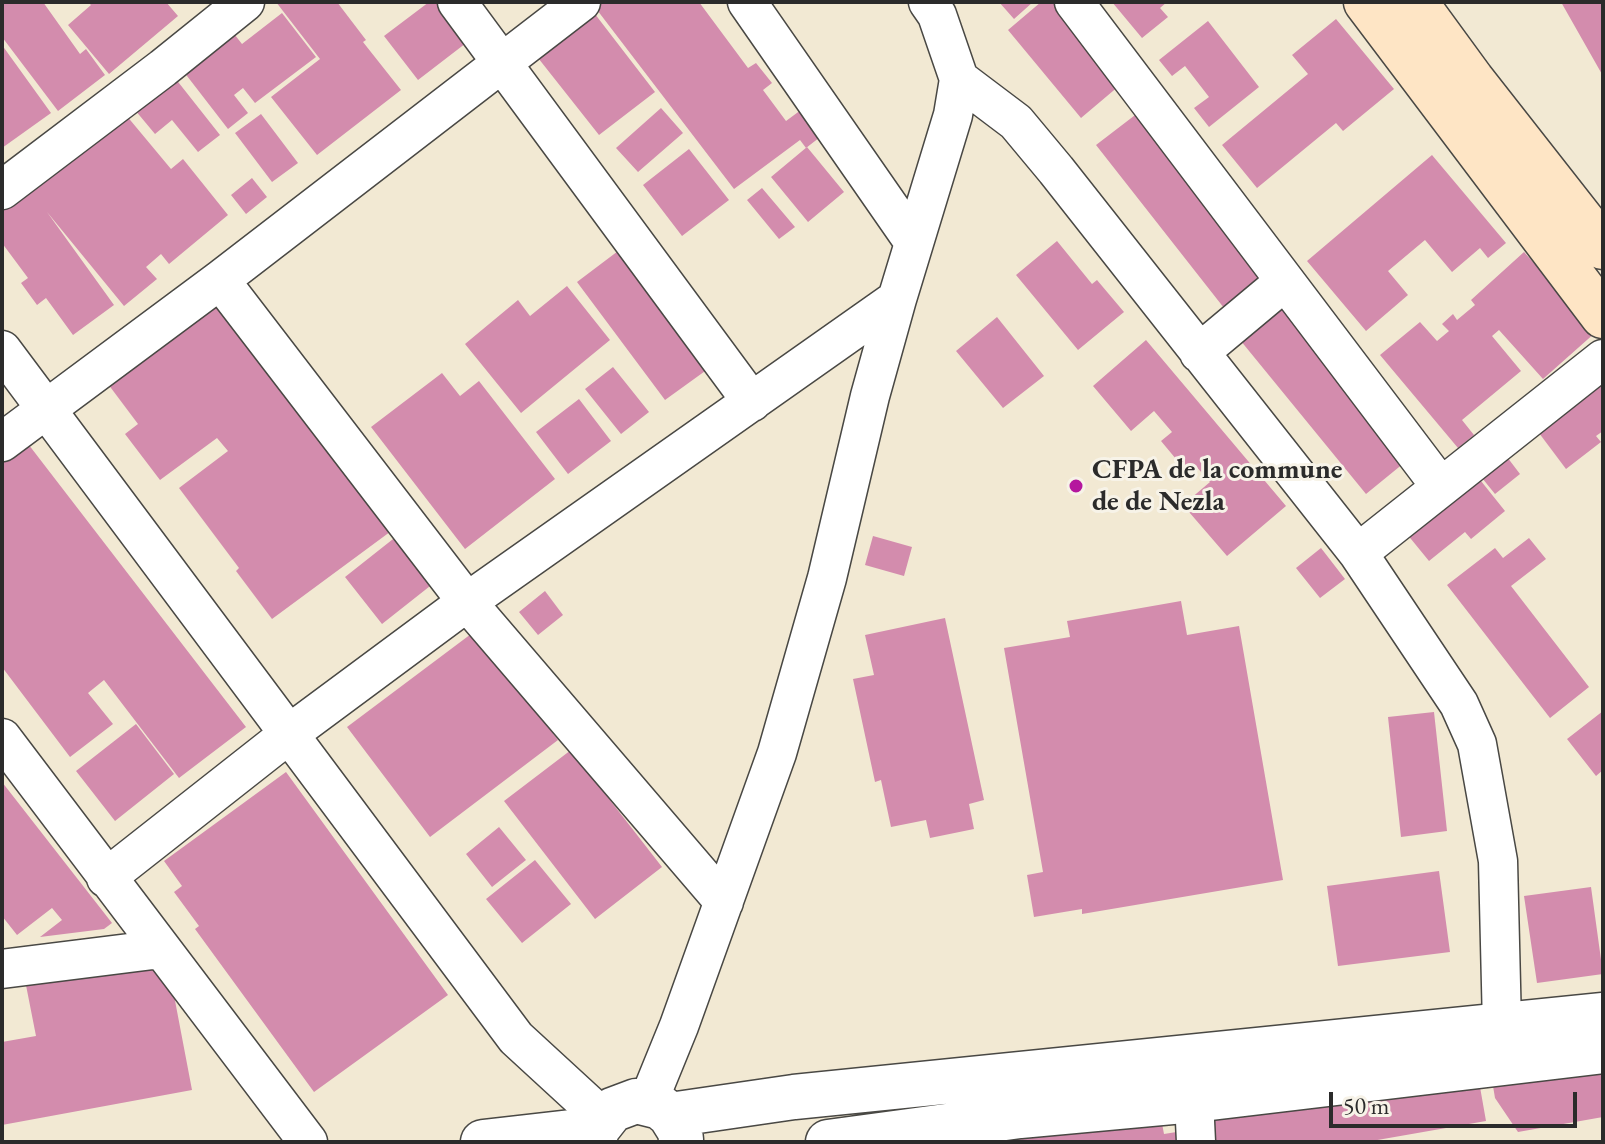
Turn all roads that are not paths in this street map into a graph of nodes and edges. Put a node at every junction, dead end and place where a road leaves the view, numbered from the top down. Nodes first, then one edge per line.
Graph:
1 (245, 2) edge
2 (457, 2) edge
3 (581, 2) edge
4 (747, 2) edge
5 (928, 2) edge
6 (1074, 2) edge
7 (1366, 2) edge
8 (1415, 2) edge
9 (503, 62) junction
10 (959, 79) junction
11 (2, 190) edge
12 (913, 241) junction
13 (1603, 247) edge
14 (220, 280) junction
15 (1284, 282) junction
16 (897, 299) junction
17 (1603, 316) edge
18 (2, 350) edge
19 (1199, 353) junction
20 (1603, 359) edge
21 (752, 402) junction
22 (46, 411) junction
23 (2, 442) edge
24 (1441, 487) junction
25 (1358, 553) junction
26 (467, 602) junction
27 (289, 734) junction
28 (2, 738) edge
29 (106, 878) junction
30 (724, 902) junction
31 (161, 949) junction
32 (2, 969) edge
33 (1603, 1015) edge
34 (1502, 1026) junction
35 (1603, 1051) edge
36 (666, 1120) edge
37 (1195, 1121) edge
38 (598, 1130) edge
39 (308, 1142) edge
40 (483, 1142) edge
41 (828, 1142) edge

1 - 11 street
2 - 9 street
3 - 9 street
4 - 12 street
5 - 10 street
6 - 15 street
7 - 17 main road
8 - 13 main road
9 - 14 street
9 - 21 street
10 - 12 street
10 - 19 street
12 - 16 street
14 - 22 street
14 - 26 street
15 - 19 street
15 - 24 street
16 - 21 street
16 - 30 street
18 - 22 street
19 - 25 street
20 - 24 street
21 - 26 street
22 - 23 street
22 - 27 street
24 - 25 street
25 - 34 street
26 - 27 street
26 - 30 street
27 - 29 street
27 - 38 street
28 - 29 street
29 - 31 street
30 - 36 street
31 - 32 street
31 - 39 street
33 - 34 street
34 - 36 street
35 - 37 street
36 - 38 street
37 - 41 street
38 - 40 street

